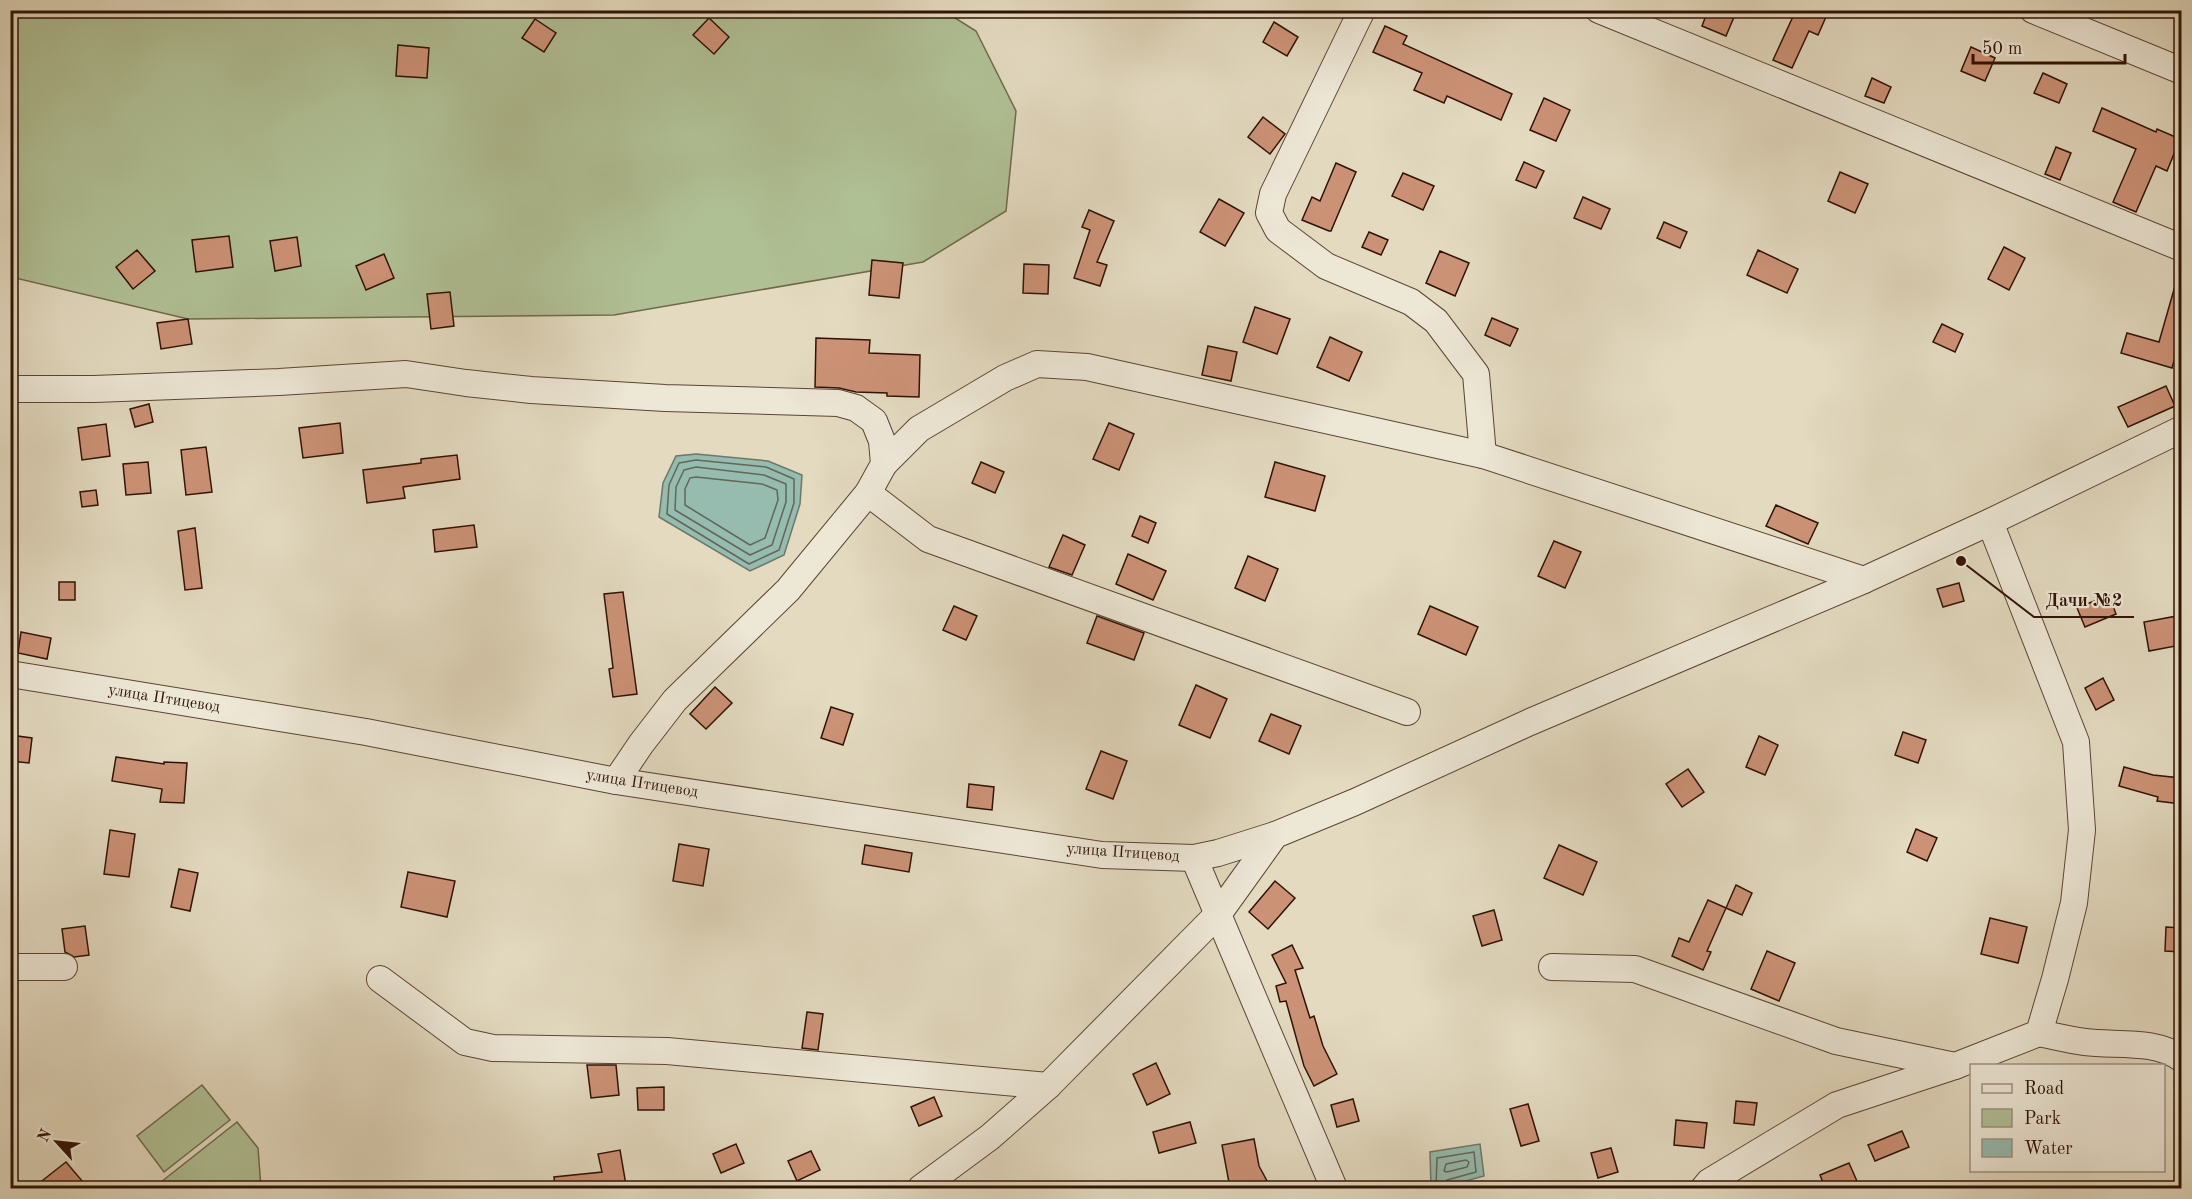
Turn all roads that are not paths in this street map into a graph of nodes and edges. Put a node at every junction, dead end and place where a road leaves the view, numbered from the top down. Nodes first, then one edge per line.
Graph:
1 (1362, 10) edge
2 (1599, 10) edge
3 (2033, 10) edge
4 (2181, 71) edge
5 (2181, 248) edge
6 (10, 389) edge
7 (2181, 429) edge
8 (1483, 455) junction
9 (884, 464) junction
10 (868, 493) junction
11 (1990, 522) junction
12 (1864, 580) junction
13 (10, 674) edge
14 (1407, 712) dead end
15 (616, 782) junction
16 (1275, 834) junction
17 (1194, 858) junction
18 (1219, 913) junction
19 (10, 967) edge
20 (64, 967) dead end
21 (1552, 967) dead end
22 (380, 979) dead end
23 (2039, 1033) junction
24 (2181, 1059) edge
25 (1955, 1066) junction
26 (1048, 1086) junction
27 (921, 1188) edge
28 (1334, 1188) edge
29 (1704, 1188) edge

1 - 8 street
2 - 5 street
3 - 4 street
6 - 9 street
7 - 11 street, улица Птицевод
8 - 9 street
8 - 12 street
9 - 10 street
10 - 14 street
10 - 15 street
11 - 12 street, улица Птицевод
11 - 23 street
12 - 16 street, улица Птицевод
13 - 15 street, улица Птицевод
15 - 17 street, улица Птицевод
16 - 17 street, улица Птицевод
16 - 18 street
17 - 18 street
18 - 26 street
18 - 28 street
19 - 20 street
21 - 25 street
22 - 26 street
23 - 24 street
23 - 25 street
25 - 29 street
26 - 27 street

